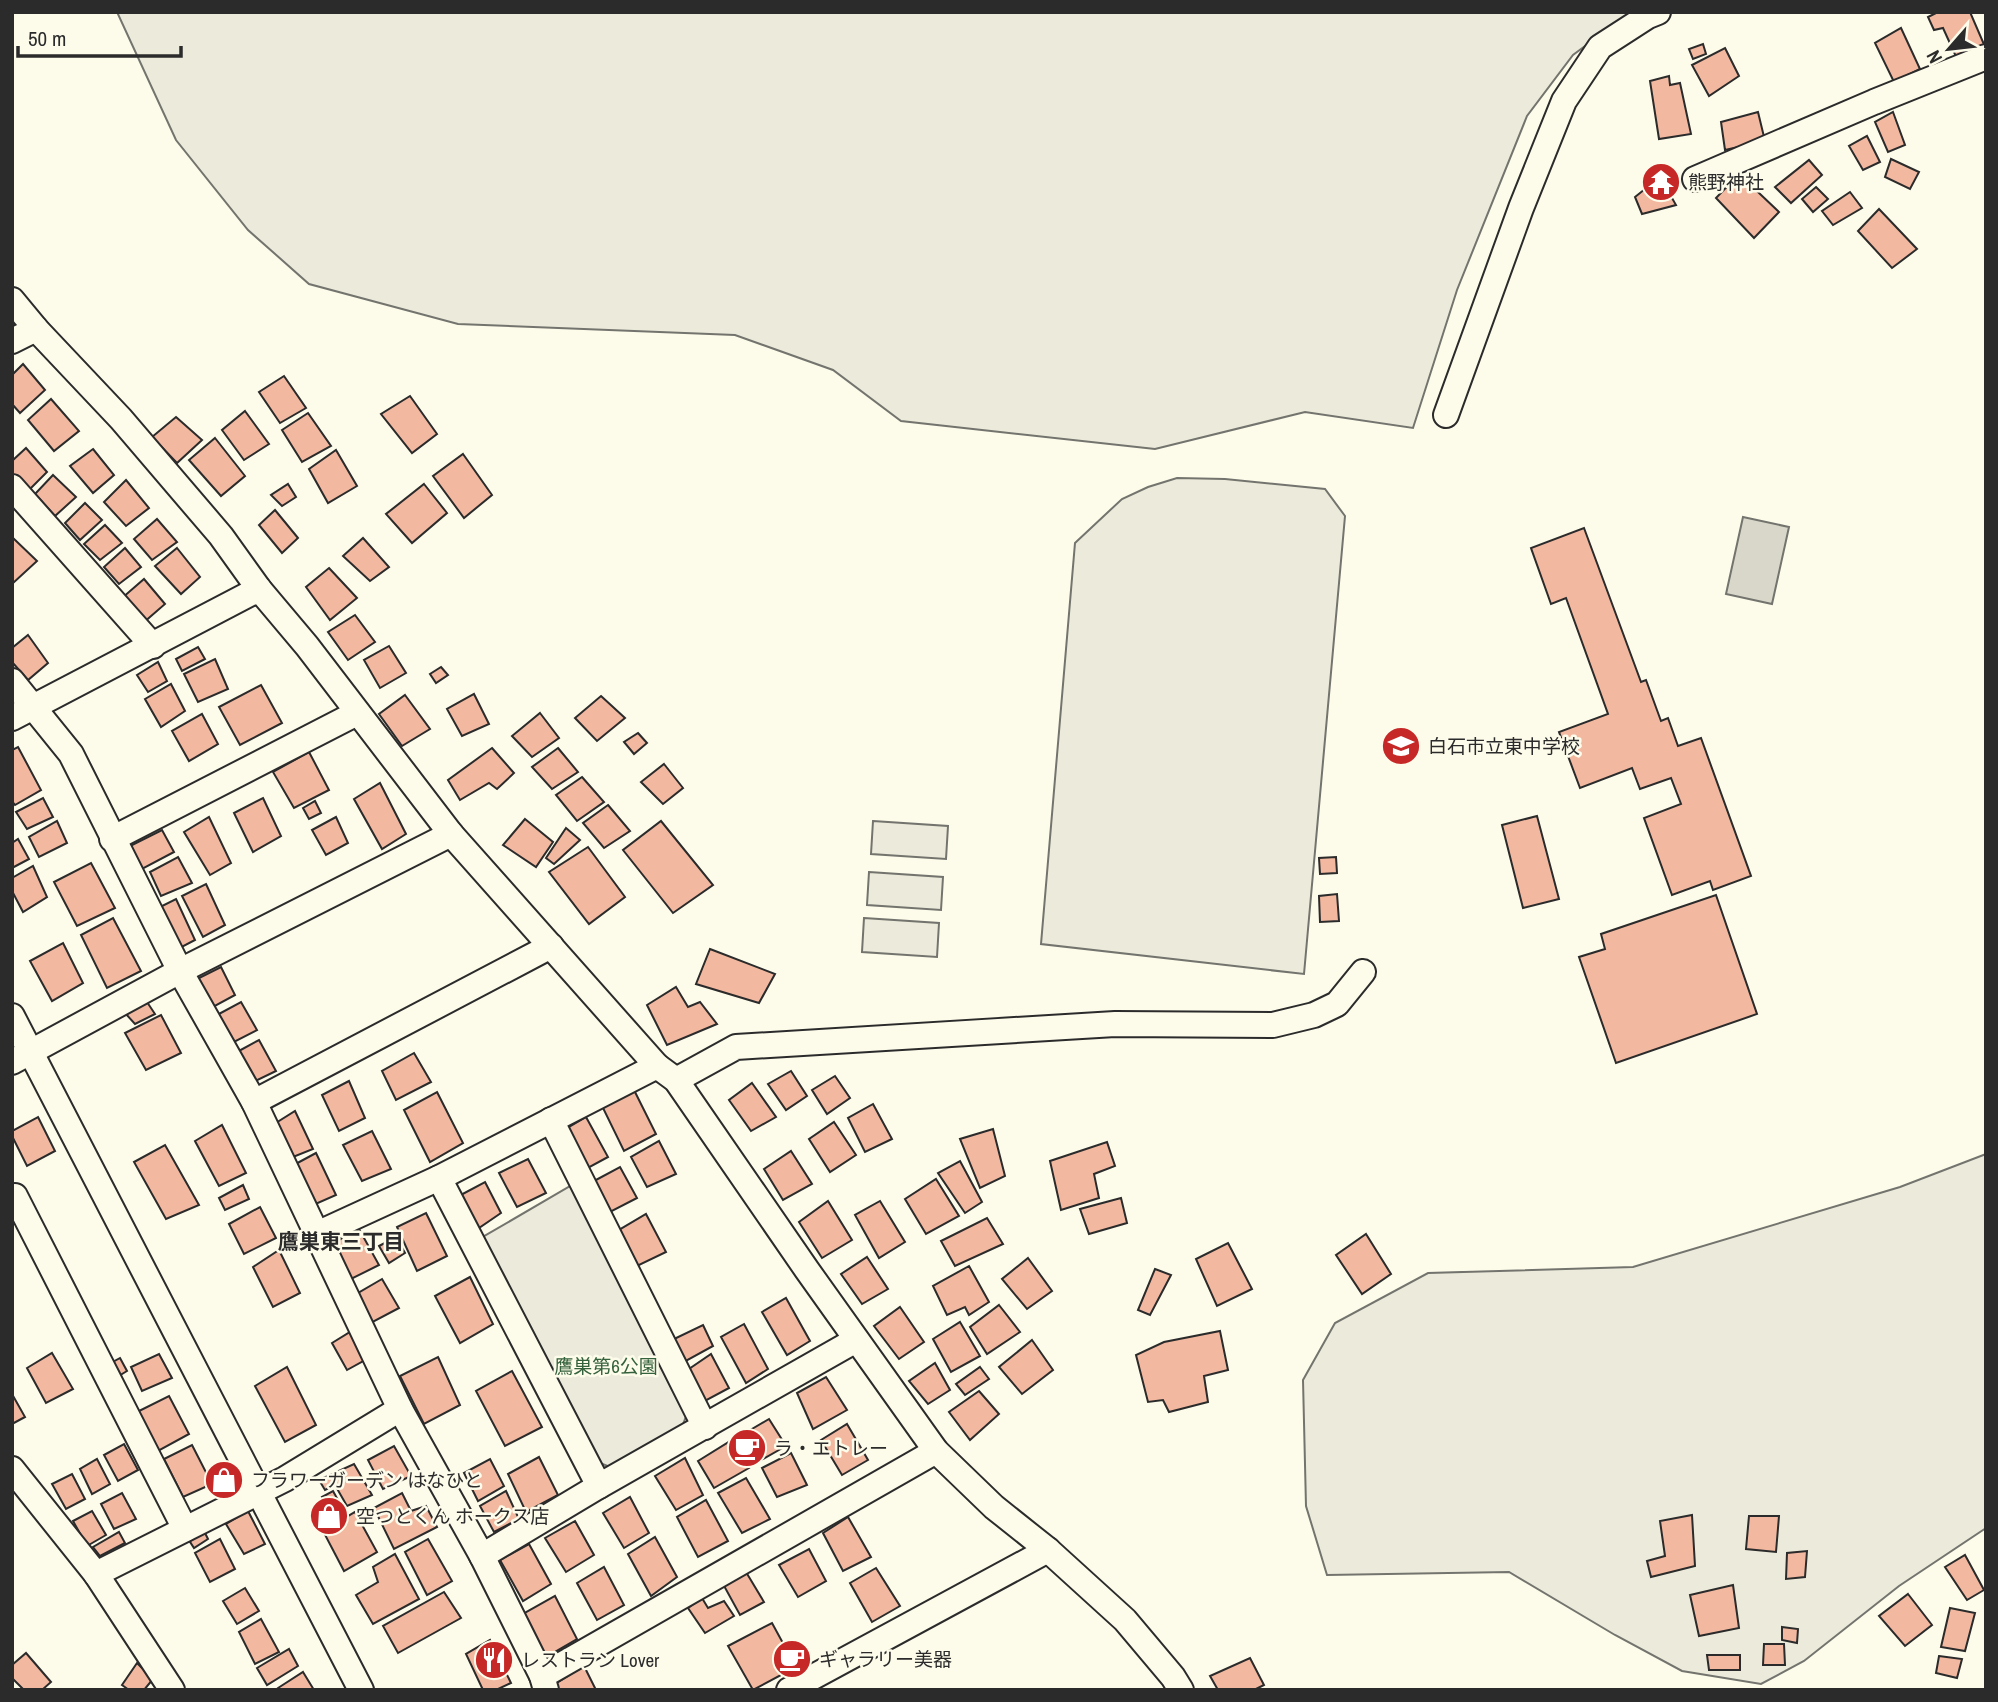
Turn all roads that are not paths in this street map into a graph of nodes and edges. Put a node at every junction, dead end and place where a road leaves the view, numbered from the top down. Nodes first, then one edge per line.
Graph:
1 (1658, 12) edge
2 (1986, 57) edge
3 (1695, 179) dead end
4 (12, 300) edge
5 (36, 329) junction
6 (12, 341) edge
7 (1446, 415) dead end
8 (12, 487) edge
9 (260, 589) junction
10 (153, 646) junction
11 (12, 681) edge
12 (35, 708) junction
13 (357, 713) junction
14 (12, 718) edge
15 (451, 834) junction
16 (112, 839) junction
17 (551, 946) junction
18 (180, 971) junction
19 (1363, 972) dead end
20 (12, 1016) edge
21 (22, 1057) edge
22 (666, 1073) junction
23 (254, 1102) junction
24 (551, 1120) junction
25 (439, 1178) junction
26 (12, 1198) edge
27 (317, 1234) junction
28 (856, 1340) junction
29 (400, 1409) junction
30 (705, 1427) junction
31 (936, 1451) junction
32 (12, 1469) edge
33 (599, 1486) junction
34 (260, 1492) junction
35 (185, 1529) junction
36 (1048, 1550) junction
37 (482, 1556) junction
38 (96, 1574) junction
39 (544, 1683) edge
40 (172, 1690) edge
41 (361, 1690) edge
42 (789, 1690) edge
43 (1181, 1690) edge

1 - 7 street
2 - 3 street
4 - 5 street
5 - 6 street
5 - 9 street
8 - 10 street
9 - 10 street
9 - 13 street
10 - 12 street
11 - 12 street
12 - 14 street
12 - 16 street
13 - 15 street
13 - 16 street
15 - 17 street
15 - 18 street
16 - 18 street
17 - 22 street
17 - 23 street
18 - 21 street
18 - 23 street
19 - 22 street
20 - 21 street
21 - 34 street
22 - 24 street
22 - 28 street
23 - 27 street
24 - 25 street
24 - 30 street
25 - 27 street
25 - 33 street
26 - 35 street
27 - 29 street
28 - 30 street
28 - 31 street
29 - 34 street
29 - 37 street
30 - 33 street
31 - 36 street
31 - 39 street
32 - 38 street
33 - 37 street
34 - 35 street
34 - 41 street
35 - 38 street
36 - 42 street
36 - 43 street
37 - 39 street
38 - 40 street

